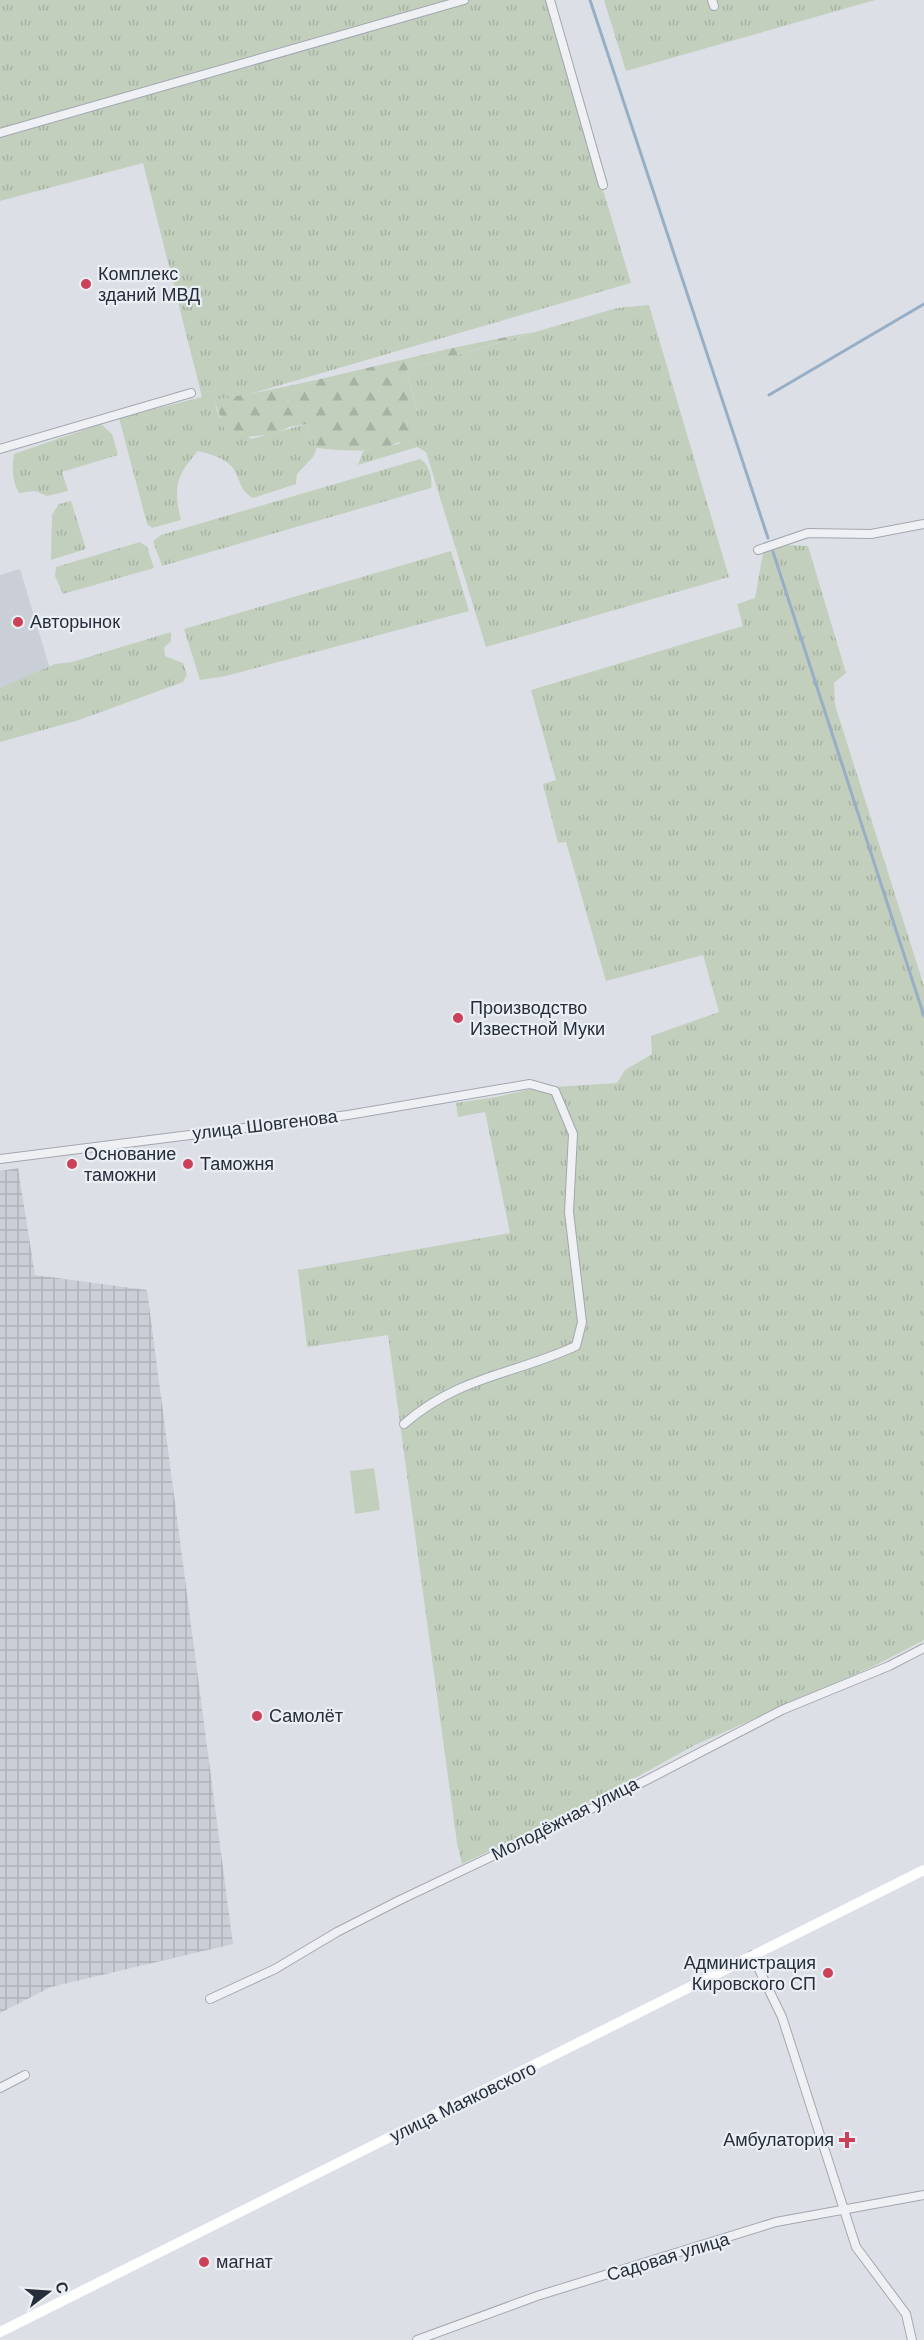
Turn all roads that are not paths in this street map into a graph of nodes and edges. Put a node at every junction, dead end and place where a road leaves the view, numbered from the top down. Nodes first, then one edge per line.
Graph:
1 (464, 0) edge
2 (550, 0) edge
3 (0, 133) edge
4 (603, 185) dead end
5 (191, 393) dead end
6 (0, 449) edge
7 (924, 524) edge
8 (758, 550) dead end
9 (0, 1159) edge
10 (404, 1425) dead end
11 (924, 1648) edge
12 (924, 1870) edge
13 (752, 1955) junction
14 (210, 1999) dead end
15 (26, 2075) dead end
16 (0, 2088) edge
17 (924, 2195) edge
18 (845, 2209) junction
19 (0, 2332) edge
20 (417, 2340) edge
21 (912, 2340) edge

1 - 3 street
2 - 4 street
5 - 6 street
7 - 8 street
9 - 10 street, улица Шовгенова
11 - 14 street, Молодёжная улица
12 - 13 street, улица Маяковского
13 - 18 street
13 - 19 street, улица Маяковского
15 - 16 street
17 - 18 street, Садовая улица
18 - 20 street, Садовая улица
18 - 21 street

